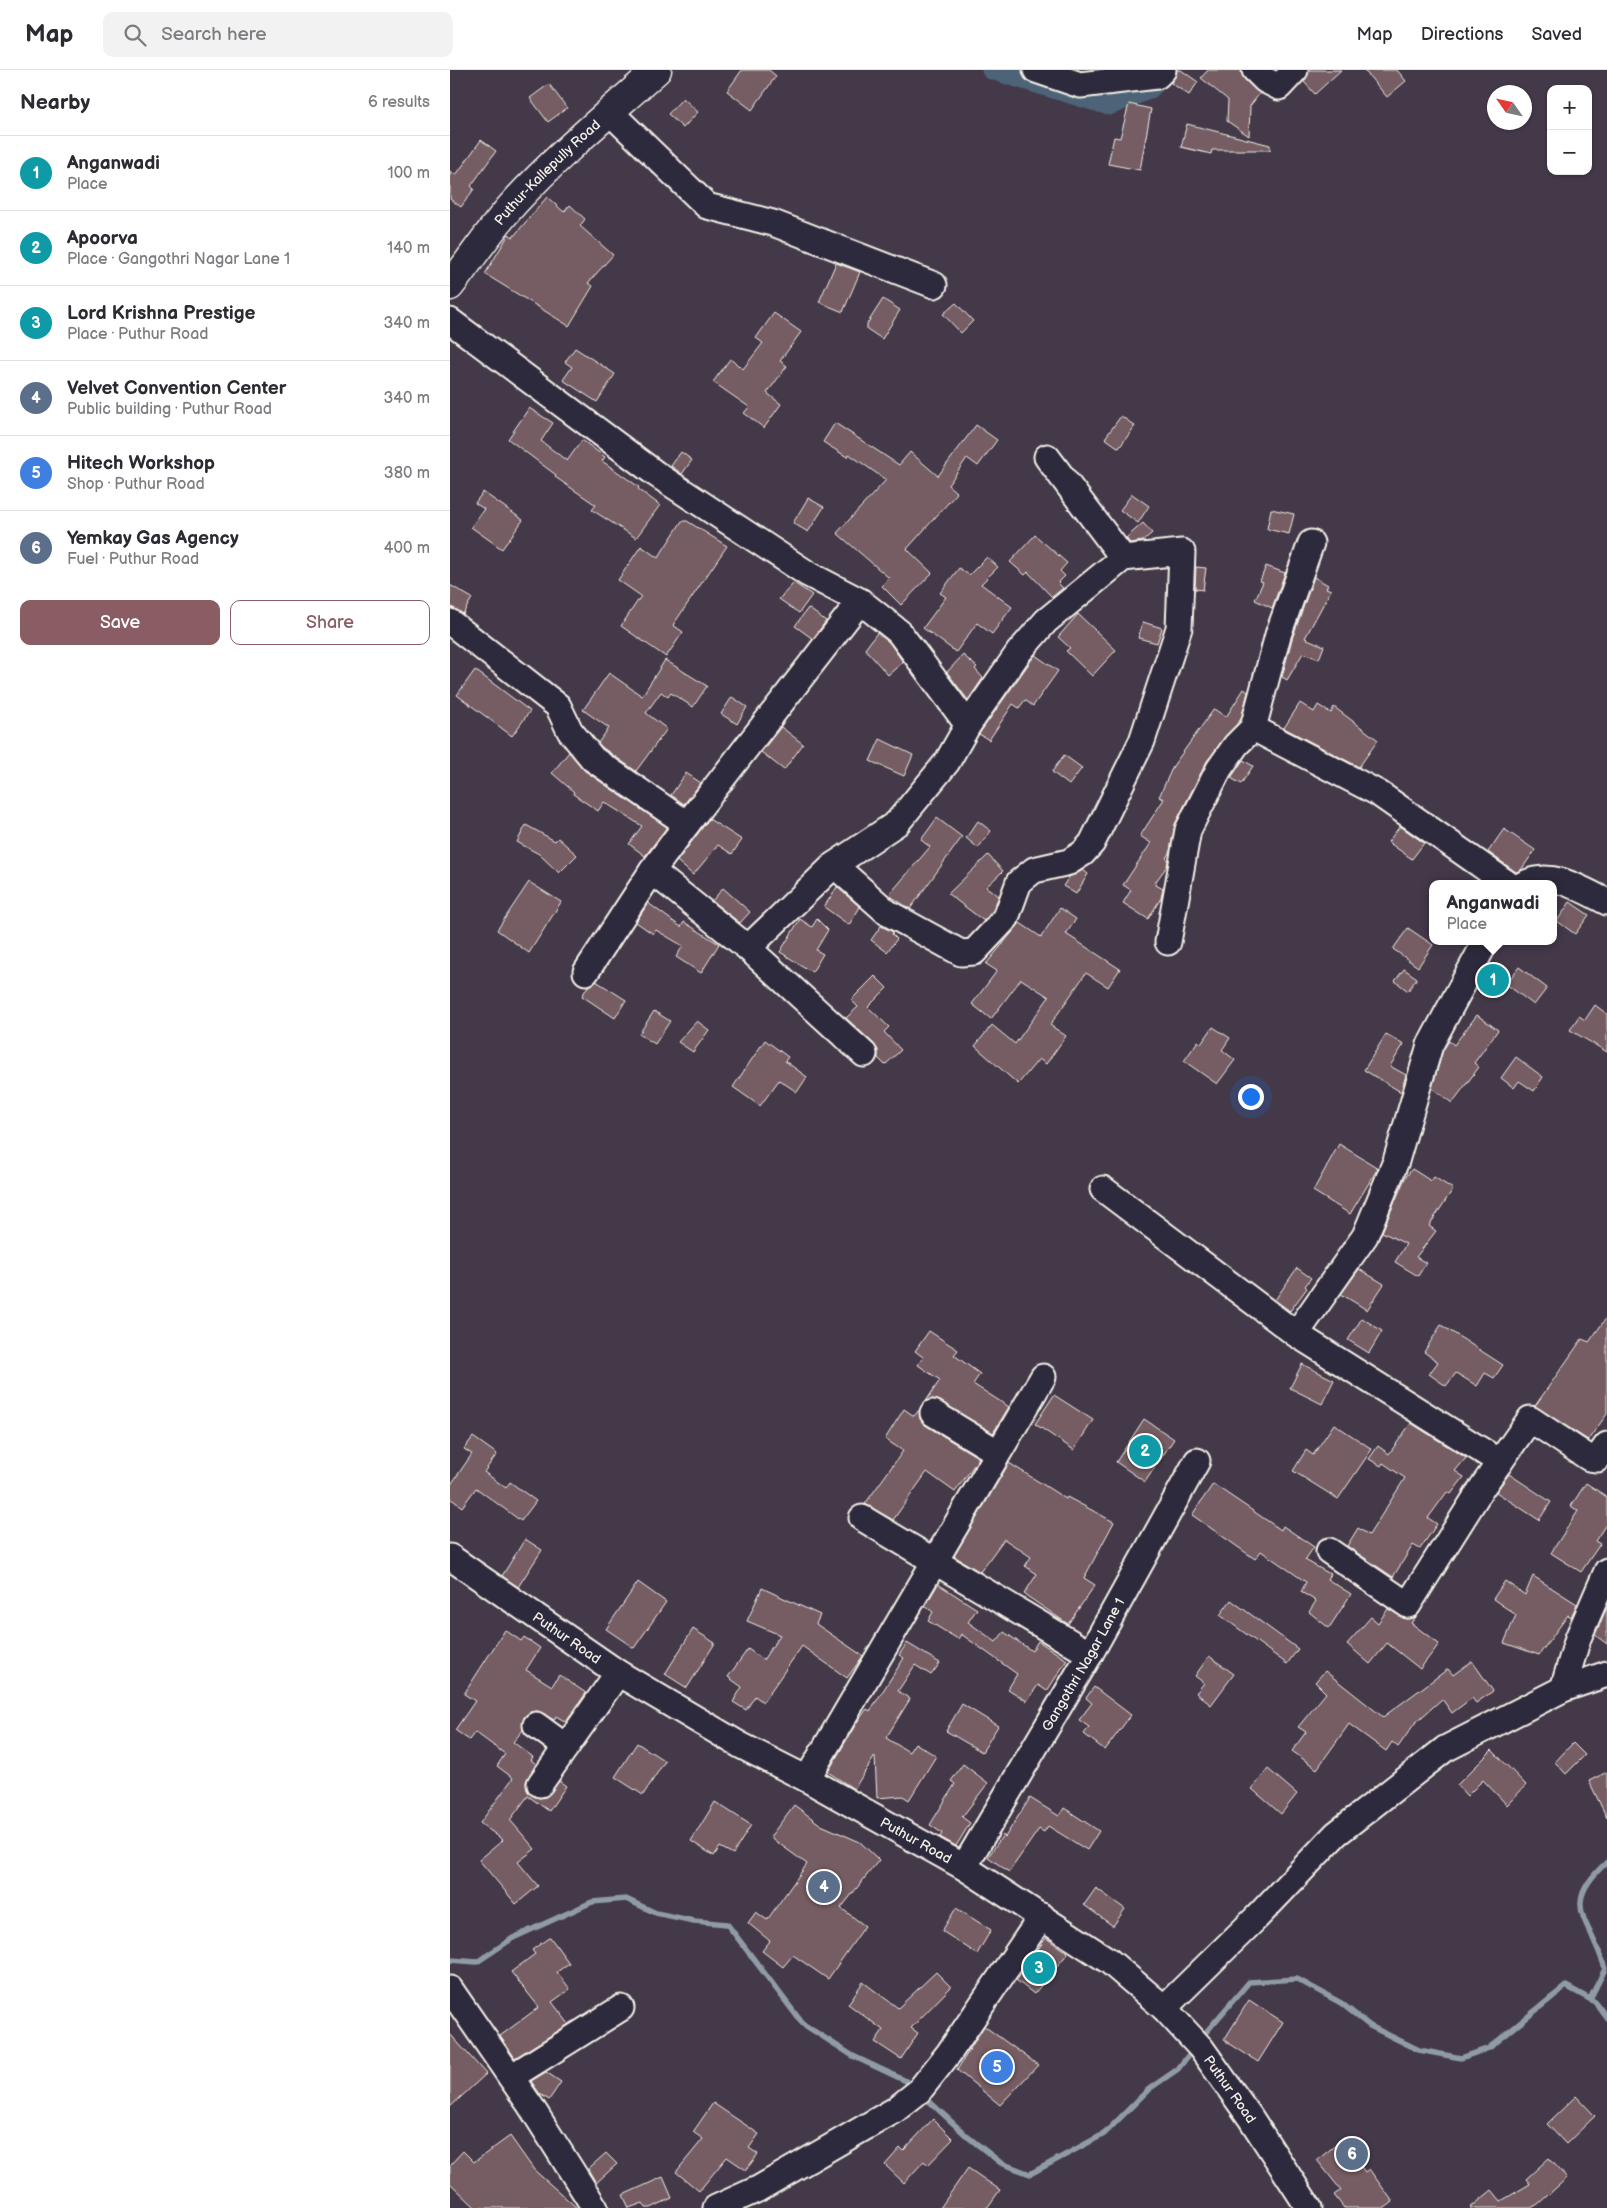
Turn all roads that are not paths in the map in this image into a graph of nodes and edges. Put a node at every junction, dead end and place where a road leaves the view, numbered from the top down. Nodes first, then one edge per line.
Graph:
1 (657, 70) edge
2 (1036, 70) edge
3 (1163, 70) edge
4 (1255, 70) edge
5 (1295, 70) edge
6 (610, 112) junction
7 (934, 285) dead end
8 (450, 286) edge
9 (450, 321) edge
10 (1046, 457) dead end
11 (1311, 543) dead end
12 (1123, 558) junction
13 (860, 601) junction
14 (450, 622) edge
15 (968, 725) junction
16 (1253, 728) junction
17 (686, 824) junction
18 (834, 865) junction
19 (652, 871) junction
20 (1502, 880) edge
21 (1532, 880) edge
22 (1555, 880) edge
23 (1557, 880) edge
24 (1607, 902) edge
25 (1168, 942) dead end
26 (1484, 945) edge
27 (748, 948) junction
28 (586, 972) dead end
29 (864, 1054) dead end
30 (1103, 1189) dead end
31 (1296, 1334) junction
32 (1043, 1377) dead end
33 (933, 1413) dead end
34 (997, 1452) junction
35 (1604, 1456) edge
36 (1197, 1461) dead end
37 (1500, 1462) junction
38 (862, 1518) dead end
39 (1329, 1551) dead end
40 (450, 1557) edge
41 (936, 1562) junction
42 (1607, 1571) edge
43 (1090, 1654) junction
44 (618, 1673) junction
45 (1607, 1674) edge
46 (1563, 1689) junction
47 (536, 1725) dead end
48 (566, 1747) junction
49 (807, 1779) junction
50 (540, 1784) dead end
51 (964, 1866) junction
52 (1042, 1916) junction
53 (450, 1989) edge
54 (621, 2008) dead end
55 (1164, 2008) junction
56 (511, 2077) junction
57 (764, 2199) edge
58 (595, 2208) edge
59 (716, 2208) edge
60 (1309, 2208) edge

1 - 6 main road, Puthur-Kallepully Road
2 - 3 street
4 - 5 street
6 - 7 street
6 - 8 main road, Puthur-Kallepully Road
9 - 13 street
10 - 12 street
11 - 16 street
12 - 15 street
12 - 18 street
13 - 15 street
13 - 17 street
14 - 17 street
15 - 18 street
16 - 20 street
16 - 25 street
17 - 19 street
18 - 27 street
19 - 27 street
19 - 28 street
21 - 22 street
23 - 24 street
26 - 31 street
27 - 29 street
30 - 31 street
31 - 37 street
32 - 34 street
33 - 34 street
34 - 41 street
35 - 37 street
36 - 43 street, Gangothri Nagar Lane 1
37 - 39 street
38 - 41 street
40 - 44 street, Puthur Road
41 - 43 street
41 - 49 street
42 - 46 street
43 - 51 street, Gangothri Nagar Lane 1
44 - 48 street
44 - 49 street, Puthur Road
45 - 46 street
46 - 55 street
47 - 48 street
48 - 50 street
49 - 51 street, Puthur Road
51 - 52 street, Puthur Road
52 - 55 street, Puthur Road
52 - 57 street
53 - 56 street
54 - 56 street
55 - 60 street, Puthur Road
56 - 58 street
57 - 59 street

